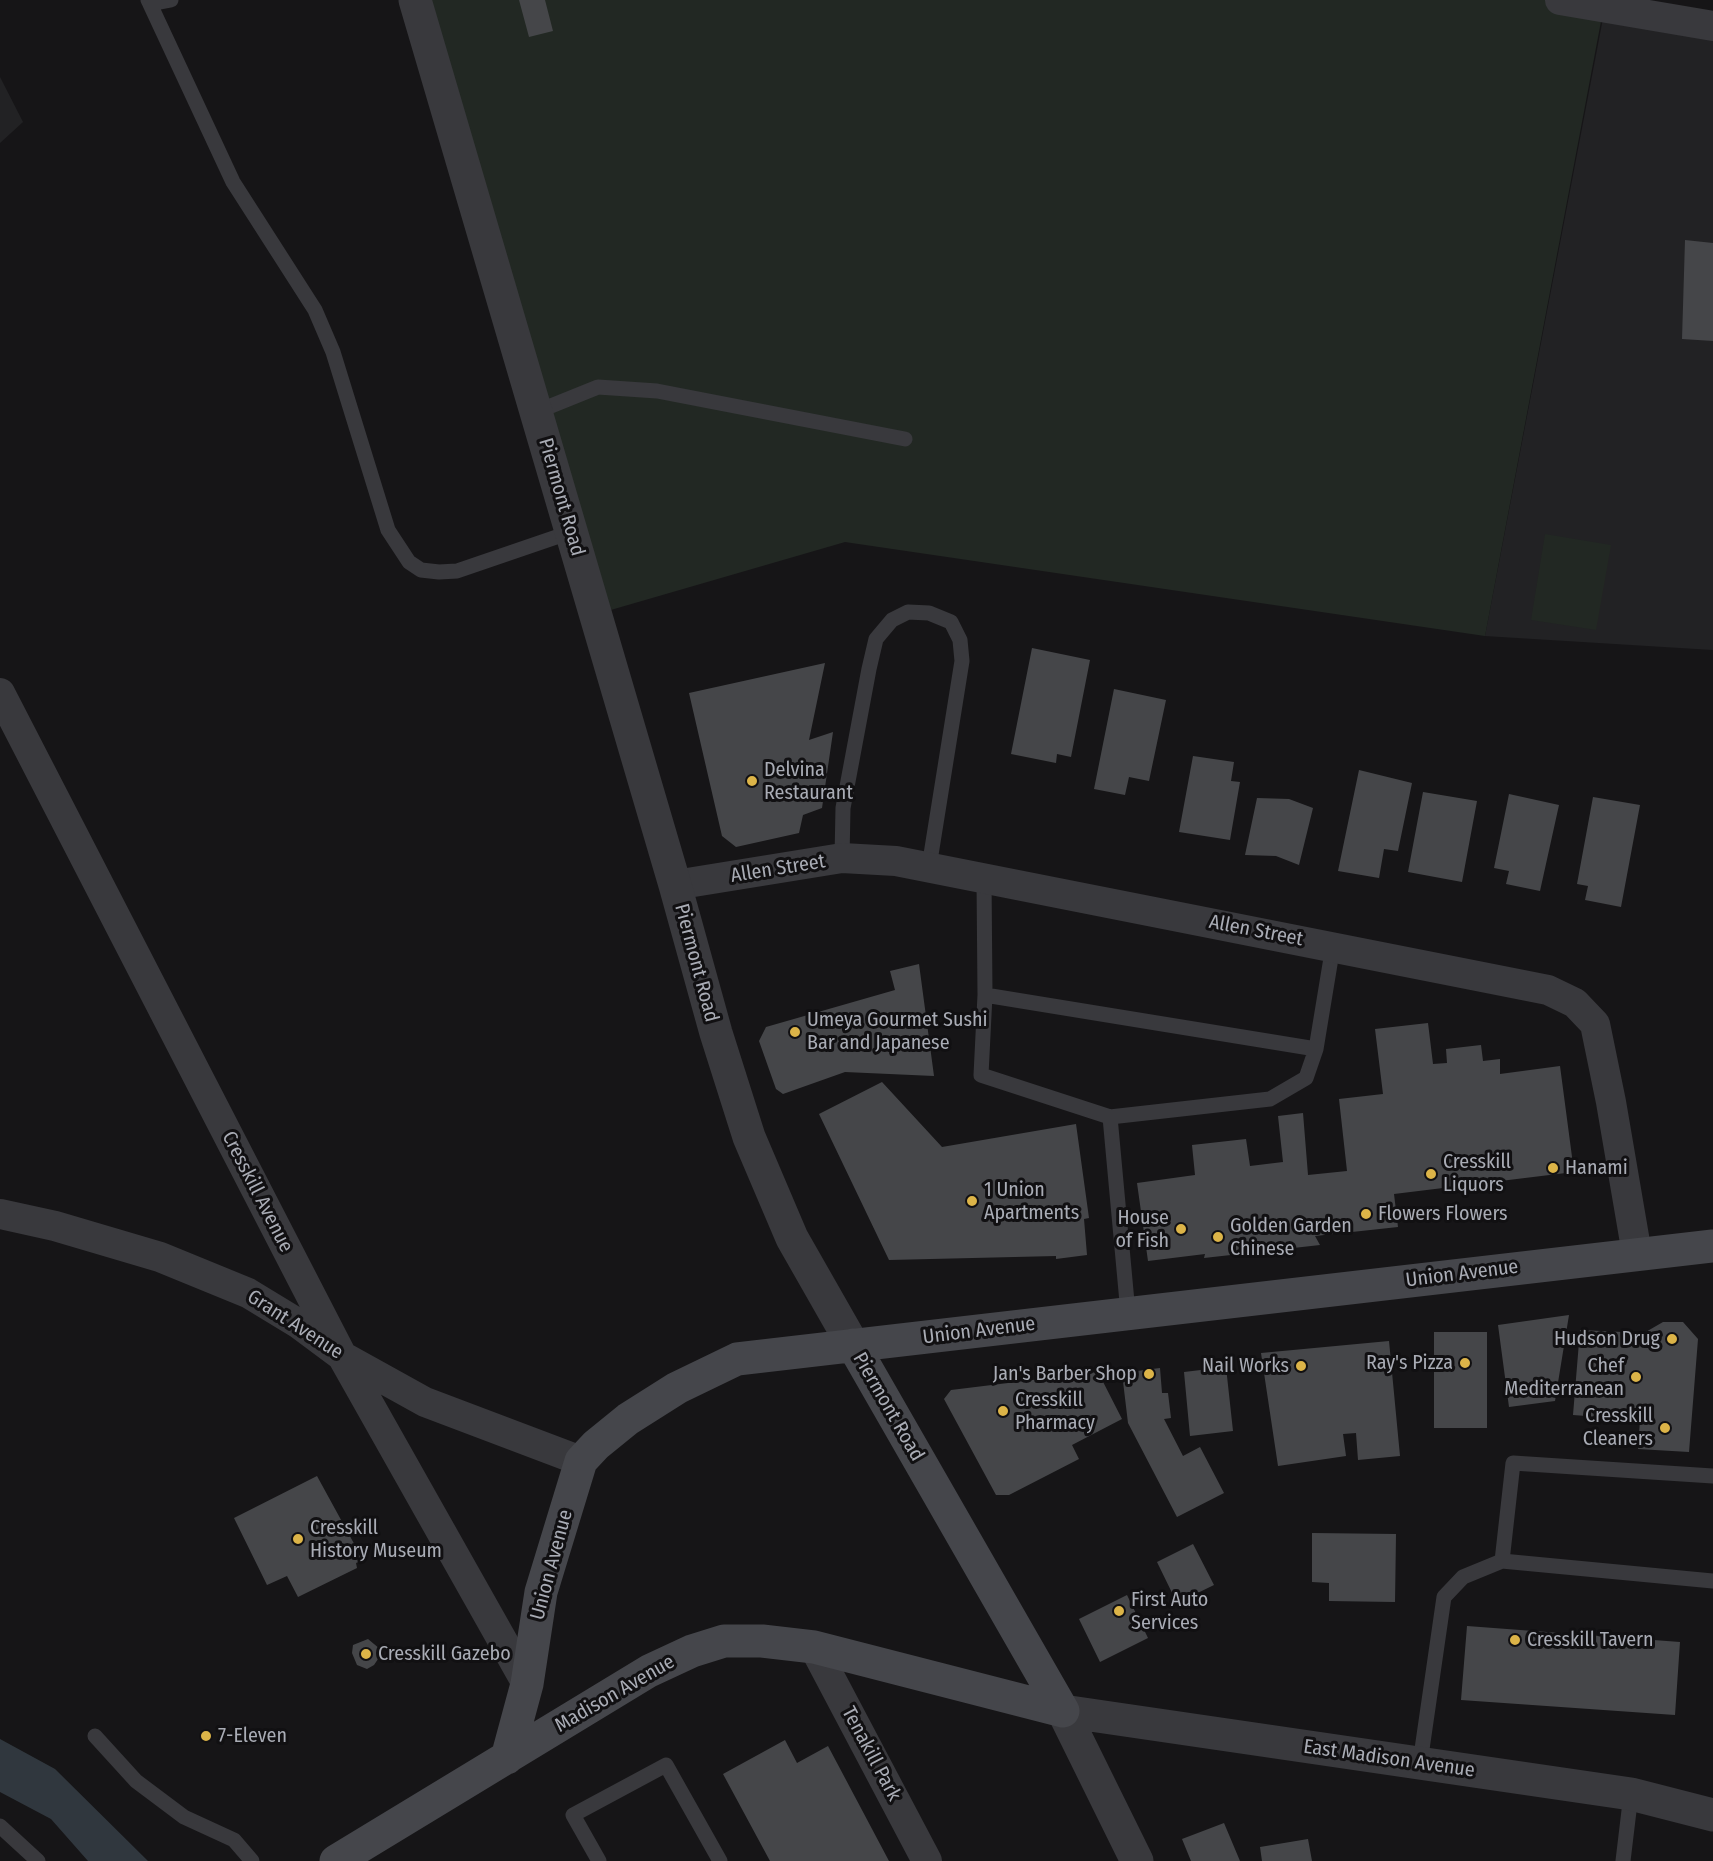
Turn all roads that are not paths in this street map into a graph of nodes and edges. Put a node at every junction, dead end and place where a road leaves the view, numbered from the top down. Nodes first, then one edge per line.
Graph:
1 (171, 0) edge
2 (415, 0) edge
3 (1560, 0) edge
4 (149, 2) edge
5 (1713, 26) edge
6 (536, 412) junction
7 (905, 439) dead end
8 (571, 532) junction
9 (0, 693) edge
10 (842, 858) junction
11 (929, 867) junction
12 (984, 878) junction
13 (675, 885) junction
14 (1333, 946) junction
15 (985, 995) junction
16 (1316, 1049) junction
17 (1110, 1117) junction
18 (0, 1214) edge
19 (1713, 1246) edge
20 (1637, 1254) junction
21 (1128, 1313) junction
22 (853, 1345) junction
23 (342, 1356) junction
24 (581, 1461) junction
25 (1713, 1476) edge
26 (1502, 1561) junction
27 (1713, 1581) edge
28 (814, 1647) junction
29 (527, 1684) junction
30 (1063, 1711) junction
31 (94, 1736) dead end
32 (507, 1758) junction
33 (1420, 1764) junction
34 (1631, 1794) junction
35 (1713, 1815) edge
36 (0, 1826) edge
37 (38, 1861) edge
38 (252, 1861) edge
39 (336, 1861) edge
40 (599, 1861) edge
41 (720, 1861) edge
42 (927, 1861) edge
43 (1137, 1861) edge
44 (1623, 1861) edge

1 - 4 lane
2 - 6 street, Piermont Road
3 - 5 street
4 - 8 lane
6 - 7 lane
6 - 8 street, Piermont Road
8 - 13 street, Piermont Road
9 - 23 street, Cresskill Avenue
10 - 11 street, Allen Street
10 - 11 lane
10 - 13 street, Allen Street
11 - 12 street, Allen Street
12 - 14 street, Allen Street
12 - 15 lane
13 - 22 street, Piermont Road
14 - 16 lane
14 - 20 street, Allen Street
15 - 16 lane
15 - 17 lane
16 - 17 lane
17 - 21 lane
18 - 23 street, Grant Avenue
19 - 20 main road, Union Avenue
20 - 21 main road, Union Avenue
21 - 22 main road, Union Avenue
22 - 24 main road, Union Avenue
22 - 30 main road, Piermont Road
23 - 24 street, Grant Avenue
23 - 29 street, Cresskill Avenue
24 - 29 main road, Union Avenue
25 - 26 lane
26 - 27 lane
26 - 33 lane
28 - 30 main road, Madison Avenue
28 - 32 main road, Madison Avenue
28 - 42 street, Tenakill Park
29 - 32 main road, Union Avenue
30 - 33 street, East Madison Avenue
30 - 43 street, Piermont Road
31 - 38 lane
32 - 39 main road, Madison Avenue
33 - 34 street, East Madison Avenue
34 - 35 street, East Madison Avenue
34 - 44 lane
36 - 37 lane
40 - 41 lane

